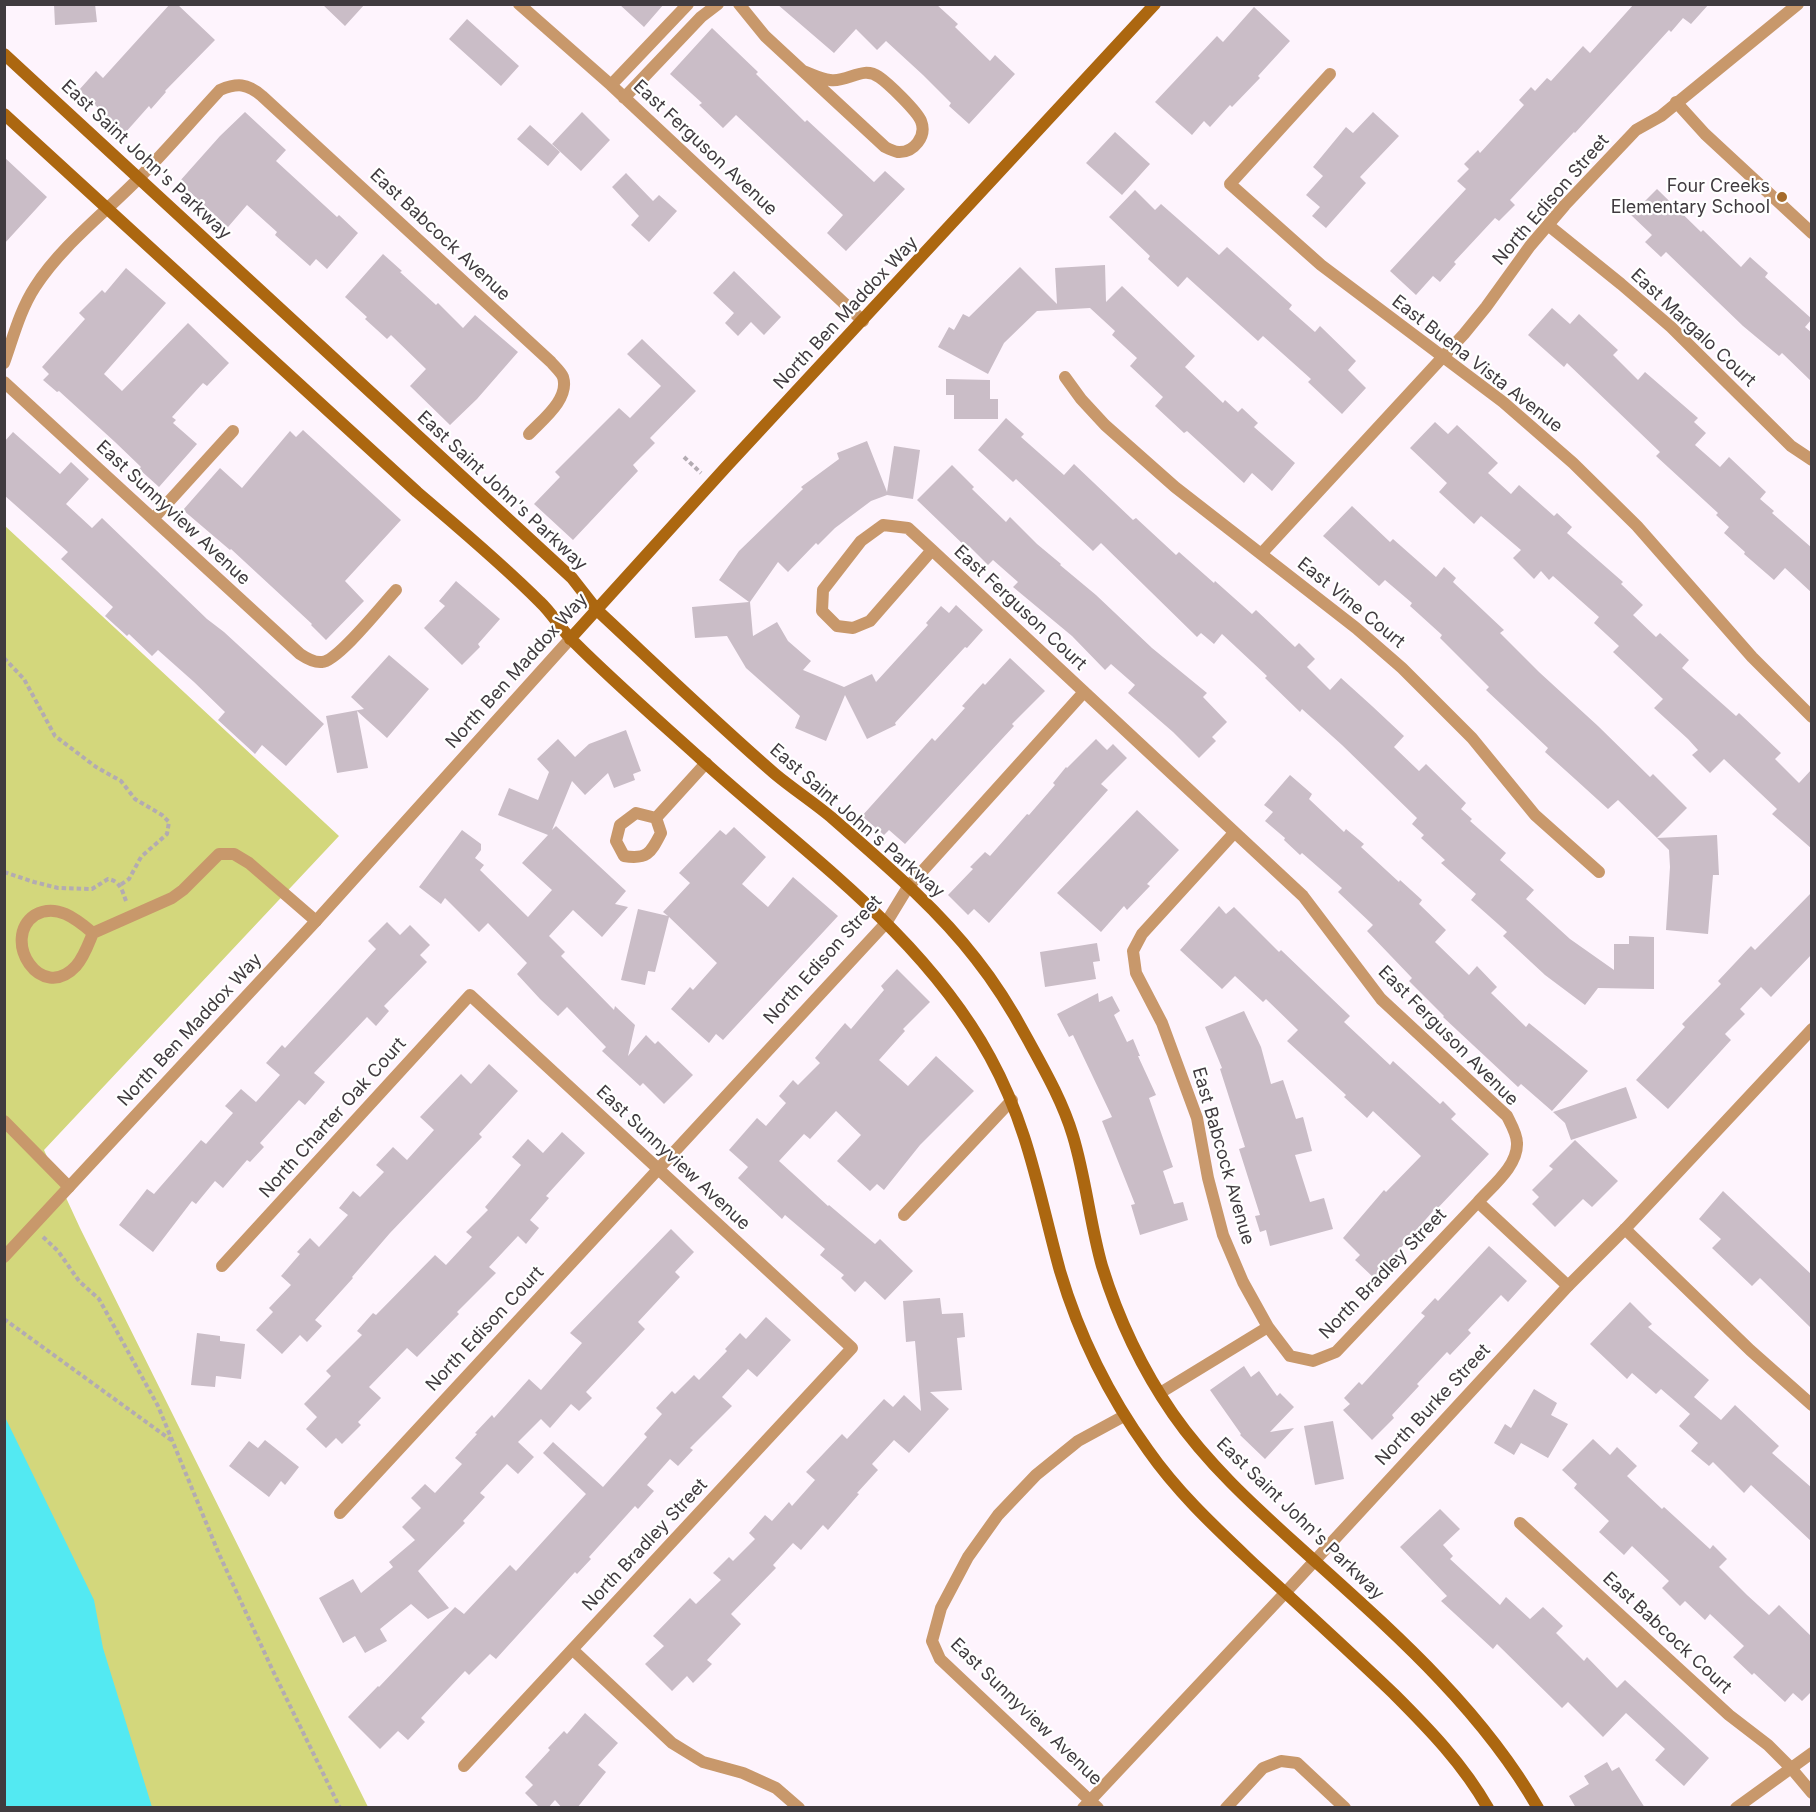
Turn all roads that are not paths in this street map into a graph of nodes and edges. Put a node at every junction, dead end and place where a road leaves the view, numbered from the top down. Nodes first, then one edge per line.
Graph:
1 (519, 4) edge
2 (688, 4) edge
3 (718, 4) edge
4 (739, 4) edge
5 (1155, 4) edge
6 (1798, 4) edge
7 (4, 54) edge
8 (803, 71) junction
9 (1330, 74) dead end
10 (610, 85) junction
11 (624, 98) junction
12 (1676, 102) junction
13 (4, 114) edge
14 (139, 179) junction
15 (106, 207) junction
16 (1548, 225) junction
17 (1812, 233) edge
18 (863, 321) junction
19 (1442, 357) junction
20 (4, 363) edge
21 (1065, 376) dead end
22 (4, 382) edge
23 (233, 431) dead end
24 (529, 434) dead end
25 (1812, 460) edge
26 (153, 519) junction
27 (932, 550) junction
28 (1261, 554) junction
29 (396, 590) dead end
30 (597, 610) junction
31 (570, 639) junction
32 (1084, 692) junction
33 (1812, 717) edge
34 (706, 763) junction
35 (656, 818) dead end
36 (1234, 833) junction
37 (1599, 872) dead end
38 (908, 887) junction
39 (316, 921) junction
40 (885, 922) junction
41 (93, 933) junction
42 (470, 995) joint
43 (1812, 1029) edge
44 (1012, 1100) junction
45 (4, 1121) edge
46 (657, 1169) junction
47 (69, 1187) junction
48 (1478, 1202) junction
49 (904, 1215) dead end
50 (1625, 1228) junction
51 (4, 1257) edge
52 (222, 1266) dead end
53 (1568, 1286) junction
54 (1268, 1327) junction
55 (852, 1348) joint
56 (1160, 1393) junction
57 (1812, 1405) edge
58 (1124, 1416) junction
59 (340, 1513) dead end
60 (1520, 1523) dead end
61 (1315, 1561) junction
62 (1285, 1593) junction
63 (573, 1650) junction
64 (1812, 1753) edge
65 (465, 1766) dead end
66 (1791, 1768) junction
67 (1812, 1793) edge
68 (1090, 1805) edge
69 (799, 1808) edge
70 (1226, 1808) edge
71 (1345, 1808) edge
72 (1488, 1808) edge
73 (1538, 1808) edge
74 (1736, 1808) edge

1 - 10 street, East Ferguson Avenue
2 - 10 street
3 - 11 street
4 - 8 street
5 - 18 main road, North Ben Maddox Way
6 - 12 street, North Edison Street
7 - 14 main road, East Saint John's Parkway
8 - 8 street
9 - 19 street, East Buena Vista Avenue
10 - 11 street, East Ferguson Avenue
11 - 18 street, East Ferguson Avenue
12 - 16 street, North Edison Street
12 - 17 street
13 - 15 main road
14 - 15 street
14 - 24 street, East Babcock Avenue
14 - 30 main road, East Saint John's Parkway
15 - 20 street
15 - 31 main road
16 - 19 street, North Edison Street
16 - 25 street, East Margalo Court
18 - 30 main road, North Ben Maddox Way
19 - 28 street, North Edison Street
19 - 33 street, East Buena Vista Avenue
21 - 28 street, East Vine Court
22 - 26 street, East Sunnyview Avenue
23 - 26 street
26 - 29 street, East Sunnyview Avenue
27 - 27 street, East Ferguson Court
27 - 32 street, East Ferguson Court
28 - 37 street, East Vine Court
30 - 31 main road, North Ben Maddox Way
30 - 38 main road, East Saint John's Parkway
31 - 34 main road
31 - 39 street, North Ben Maddox Way
32 - 36 street, East Ferguson Avenue
32 - 38 street, North Edison Street
34 - 35 street
34 - 40 main road
36 - 48 street, East Ferguson Avenue
36 - 54 street, East Babcock Avenue
38 - 40 street, North Edison Street
38 - 56 main road, East Saint John's Parkway
39 - 41 street
39 - 47 street, North Ben Maddox Way
40 - 44 main road
40 - 46 street, North Edison Street
41 - 41 street
42 - 46 street, East Sunnyview Avenue
42 - 52 street, North Charter Oak Court
43 - 50 street, North Burke Street
44 - 49 street
44 - 58 main road
45 - 47 street
46 - 55 street, East Sunnyview Avenue
46 - 59 street, North Edison Court
47 - 51 street, North Ben Maddox Way
48 - 53 street
48 - 54 street, North Bradley Street
50 - 53 street, North Burke Street
50 - 57 street
53 - 61 street, North Burke Street
54 - 56 street
55 - 63 street, North Bradley Street
56 - 61 main road, East Saint John's Parkway
58 - 62 main road
58 - 68 street, East Sunnyview Avenue
60 - 66 street, East Babcock Court
61 - 62 street, North Burke Street
61 - 73 main road, East Saint John's Parkway
62 - 68 street, North Burke Street
62 - 72 main road
63 - 65 street, North Bradley Street
63 - 69 street
64 - 66 street
66 - 67 street
66 - 74 street
70 - 71 street

